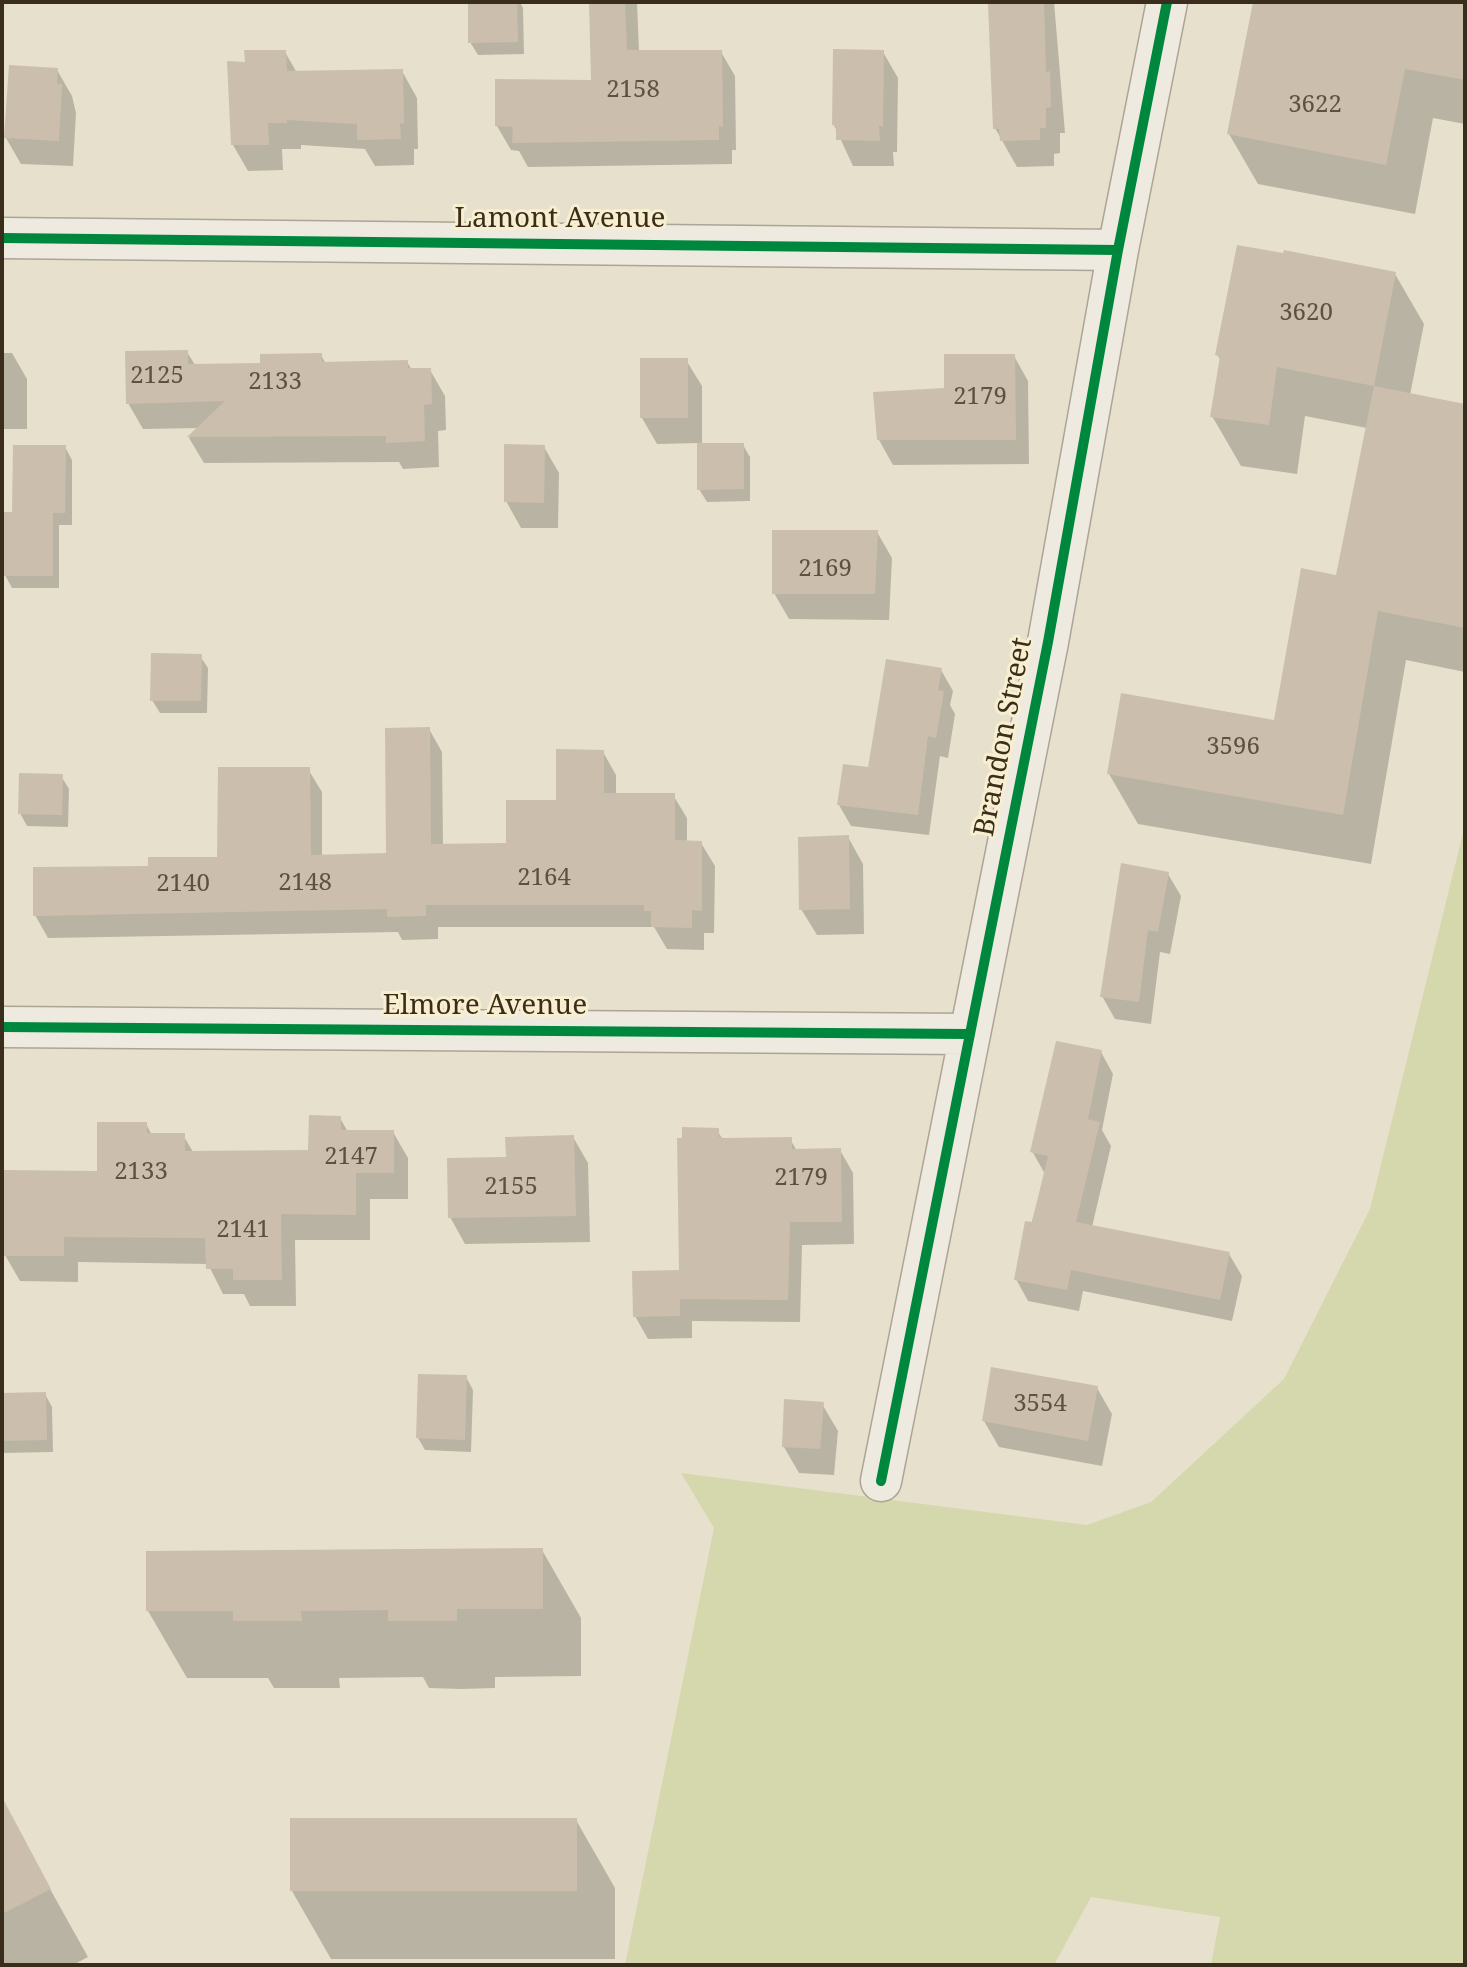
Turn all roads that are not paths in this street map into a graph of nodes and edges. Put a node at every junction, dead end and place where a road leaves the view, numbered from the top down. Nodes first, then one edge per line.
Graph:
1 (1167, 2) edge
2 (2, 238) edge
3 (1118, 250) junction
4 (2, 1027) edge
5 (968, 1034) junction
6 (881, 1481) dead end

1 - 3 street, Brandon Street
2 - 3 street, Lamont Avenue
3 - 5 street, Brandon Street
4 - 5 street, Elmore Avenue
5 - 6 street, Brandon Street

